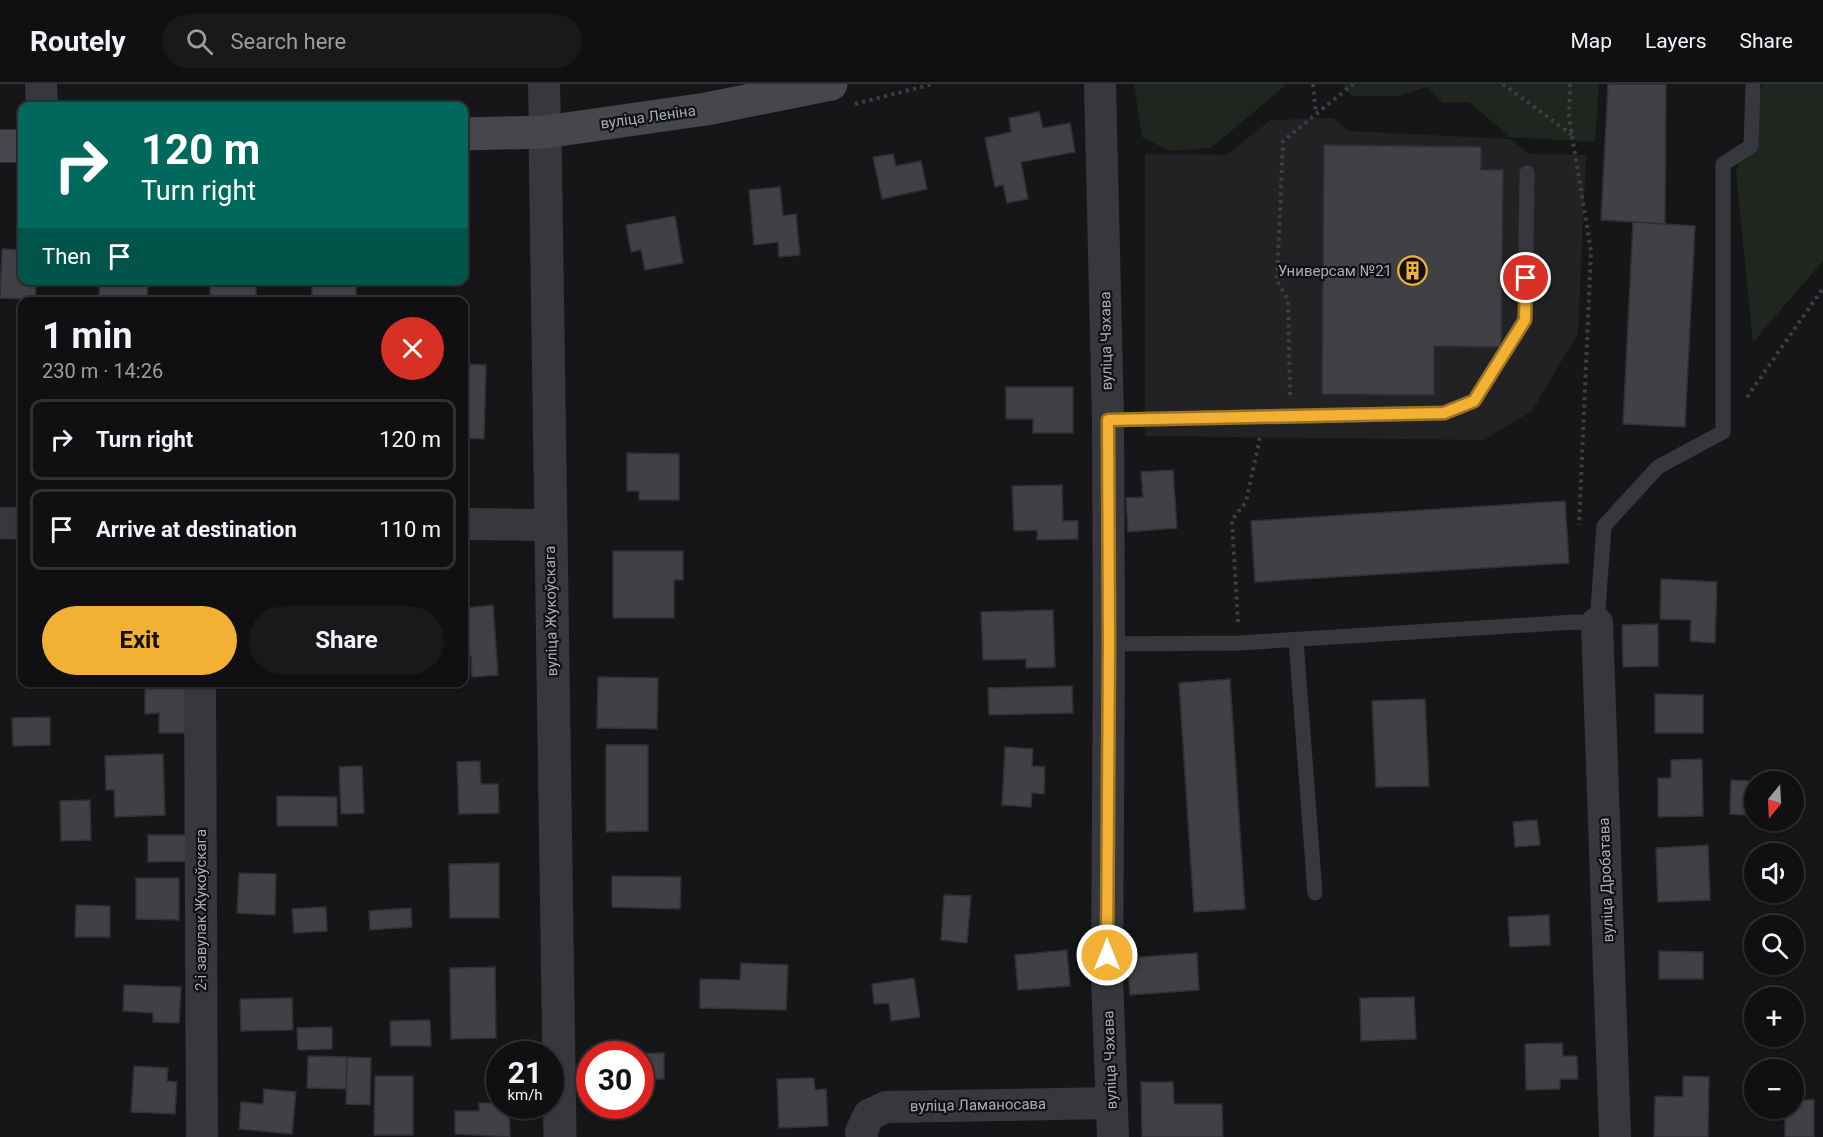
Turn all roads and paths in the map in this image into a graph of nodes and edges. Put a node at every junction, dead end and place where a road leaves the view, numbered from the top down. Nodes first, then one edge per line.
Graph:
1 (41, 84) edge
2 (544, 84) edge
3 (831, 84) edge
4 (1100, 84) edge
5 (1314, 84) edge
6 (1353, 84) edge
7 (1503, 84) edge
8 (1570, 84) edge
9 (1753, 84) edge
10 (42, 102) edge
11 (1316, 114) junction
12 (545, 132) junction
13 (468, 134) edge
14 (1572, 135) junction
15 (0, 146) edge
16 (18, 146) edge
17 (1527, 173) dead end
18 (1823, 288) edge
19 (1291, 416) junction
20 (1108, 420) junction
21 (1723, 432) junction
22 (0, 523) edge
23 (18, 523) edge
24 (468, 524) edge
25 (550, 525) junction
26 (1579, 527) dead end
27 (1597, 623) junction
28 (1296, 640) junction
29 (1239, 642) junction
30 (1109, 644) junction
31 (200, 687) edge
32 (1315, 893) dead end
33 (1112, 1103) junction
34 (202, 1137) edge
35 (560, 1137) edge
36 (862, 1137) edge
37 (1113, 1137) edge
38 (1615, 1137) edge

1 - 10 street
2 - 12 street, вуліца Жукоўскага
3 - 12 main road, вуліца Леніна
4 - 20 street, вуліца Чэхава
5 - 11 path
6 - 11 path
7 - 14 path
8 - 14 path
9 - 21 lane
11 - 19 path
12 - 13 main road, вуліца Леніна
12 - 25 street, вуліца Жукоўскага
14 - 26 path
15 - 16 main road
17 - 19 lane
18 - 21 path
19 - 20 lane
19 - 29 path
20 - 30 street, вуліца Чэхава
21 - 27 lane
22 - 23 street
24 - 25 street
25 - 35 street, вуліца Жукоўскага
27 - 28 lane
27 - 38 street, вуліца Дробатава
28 - 29 lane
28 - 32 lane
29 - 30 lane
30 - 33 street, вуліца Чэхава
31 - 34 street, 2-і завулак Жукоўскага
33 - 36 street, вуліца Ламаносава
33 - 37 street, вуліца Чэхава

